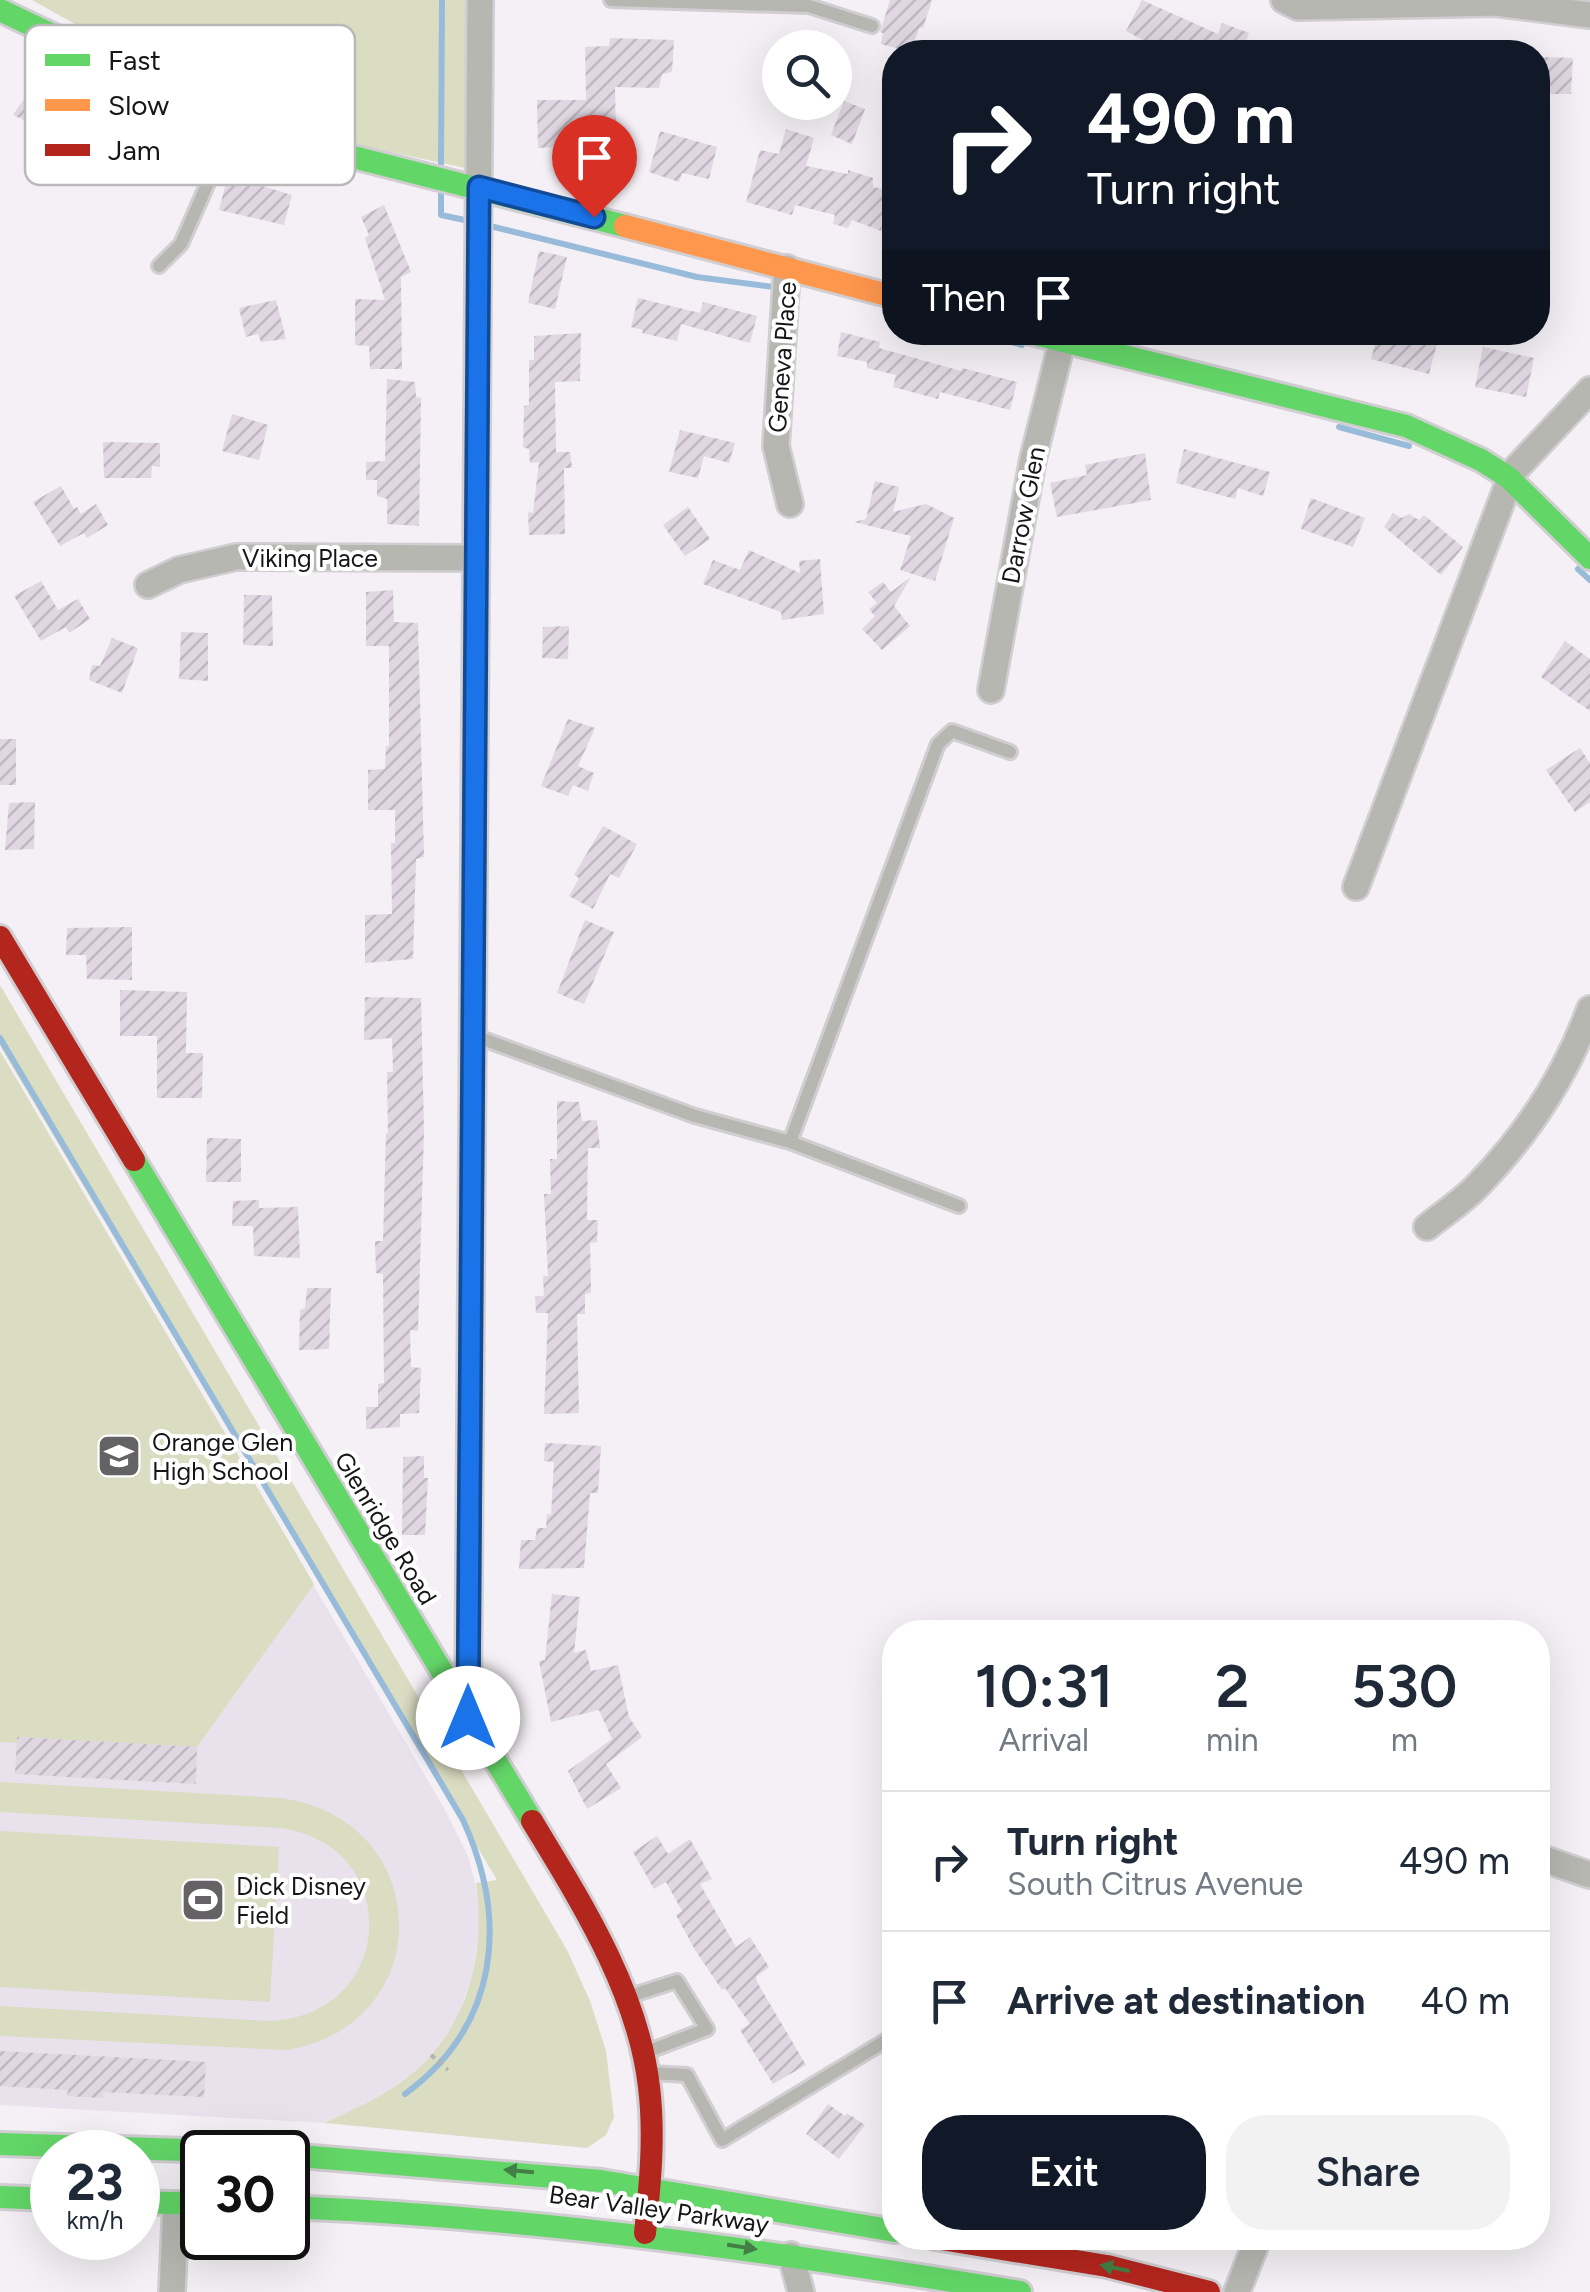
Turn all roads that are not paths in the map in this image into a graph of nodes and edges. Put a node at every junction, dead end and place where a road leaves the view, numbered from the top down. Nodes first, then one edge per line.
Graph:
1 (480, 0) edge
2 (611, 0) edge
3 (1284, 0) edge
4 (1552, 5) edge
5 (0, 10) edge
6 (1590, 15) edge
7 (31, 25) edge
8 (872, 26) dead end
9 (355, 157) edge
10 (207, 185) edge
11 (479, 187) junction
12 (159, 266) dead end
13 (788, 268) junction
14 (882, 293) edge
15 (1061, 345) edge
16 (1074, 345) edge
17 (1590, 390) edge
18 (1509, 478) junction
19 (790, 504) dead end
20 (476, 558) junction
21 (1590, 558) edge
22 (148, 585) dead end
23 (991, 690) dead end
24 (1010, 752) dead end
25 (1356, 887) dead end
26 (0, 938) edge
27 (1590, 1009) edge
28 (472, 1034) junction
29 (790, 1142) junction
30 (959, 1206) dead end
31 (1426, 1227) dead end
32 (468, 1718) junction
33 (1550, 1862) edge
34 (1590, 1875) edge
35 (624, 1998) junction
36 (882, 2043) edge
37 (645, 2063) junction
38 (0, 2144) edge
39 (180, 2150) edge
40 (310, 2156) edge
41 (650, 2188) junction
42 (0, 2197) edge
43 (30, 2198) edge
44 (160, 2203) edge
45 (176, 2204) junction
46 (180, 2204) edge
47 (310, 2208) edge
48 (882, 2230) edge
49 (645, 2233) junction
50 (1017, 2250) edge
51 (1254, 2250) edge
52 (791, 2255) junction
53 (172, 2292) edge
54 (801, 2292) edge
55 (1020, 2292) edge
56 (1210, 2292) edge
57 (1238, 2292) edge

1 - 11 street
2 - 8 lane
3 - 4 street
4 - 6 street
5 - 7 street
9 - 11 street
10 - 12 lane
11 - 13 street
11 - 20 street
13 - 14 street
13 - 19 street, Geneva Place
15 - 23 street, Darrow Glen
16 - 18 street
17 - 18 street
18 - 21 street
18 - 25 street
20 - 22 street, Viking Place
20 - 28 street
24 - 29 lane
26 - 32 street, Glenridge Road
27 - 31 street
28 - 29 lane
28 - 32 street
29 - 30 lane
32 - 35 street, Glenridge Road
33 - 34 street
35 - 37 street, Glenridge Road
35 - 37 lane
36 - 37 lane
37 - 41 street, Glenridge Road
38 - 39 street
41 -> 40 street, Bear Valley Parkway
41 - 48 street, Bear Valley Parkway
41 - 49 street, Glenridge Road
42 - 43 street
44 - 45 street
45 - 46 street
45 - 53 street
47 - 49 street, Bear Valley Parkway
49 -> 52 street, Bear Valley Parkway
56 -> 50 street
51 - 57 street
52 - 54 street
52 - 55 street, Bear Valley Parkway

